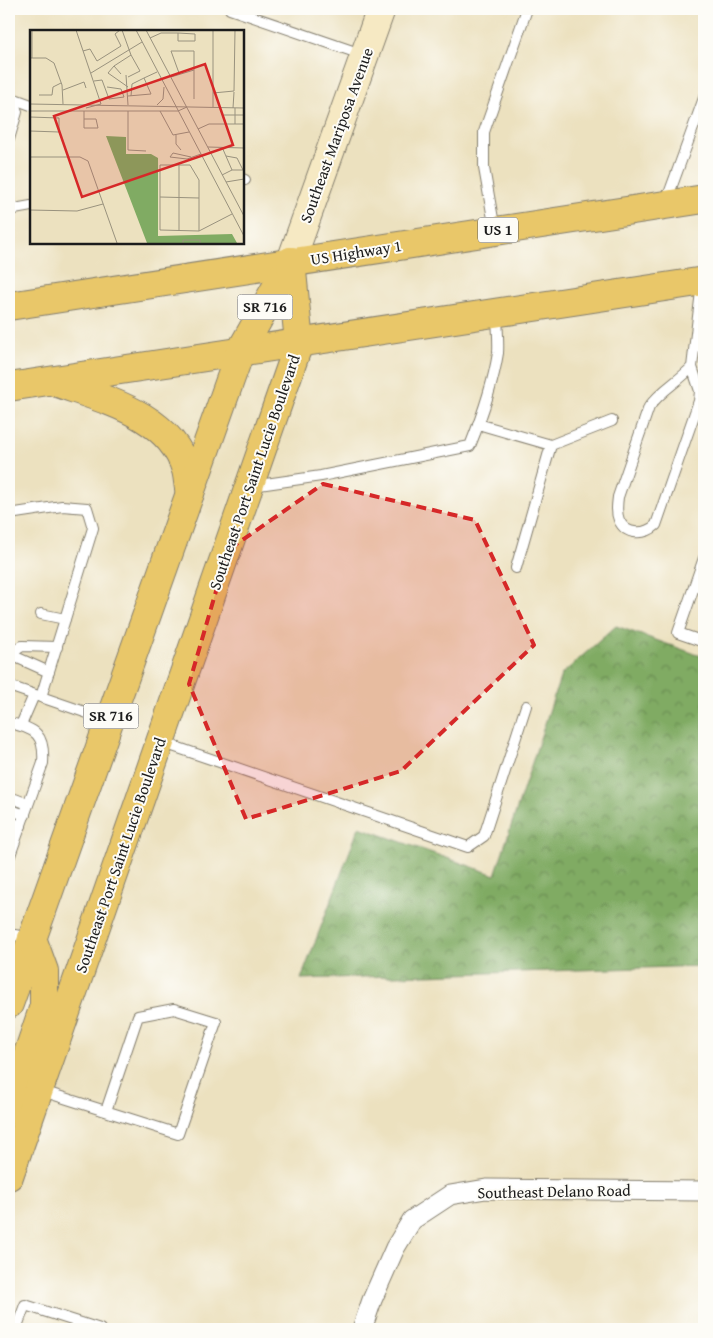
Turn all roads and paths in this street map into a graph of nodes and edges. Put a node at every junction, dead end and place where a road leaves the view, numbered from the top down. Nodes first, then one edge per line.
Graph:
1 (230, 9) edge
2 (381, 9) edge
3 (527, 9) edge
4 (254, 13) edge
5 (364, 55) junction
6 (11, 98) edge
7 (704, 98) edge
8 (30, 105) edge
9 (9, 139) edge
10 (704, 199) edge
11 (664, 205) junction
12 (30, 206) edge
13 (9, 210) edge
14 (496, 231) junction
15 (291, 262) junction
16 (703, 281) edge
17 (9, 305) edge
18 (497, 313) junction
19 (299, 344) junction
20 (240, 352) junction
21 (692, 367) junction
22 (51, 381) junction
23 (9, 387) edge
24 (612, 421) dead end
25 (478, 424) junction
26 (550, 445) junction
27 (249, 487) junction
28 (190, 493) junction
29 (9, 514) edge
30 (704, 558) edge
31 (516, 568) dead end
32 (41, 614) dead end
33 (65, 619) junction
34 (704, 642) edge
35 (57, 646) junction
36 (9, 654) edge
37 (49, 672) junction
38 (9, 686) edge
39 (38, 696) junction
40 (526, 706) dead end
41 (109, 720) junction
42 (9, 723) edge
43 (21, 725) junction
44 (160, 742) junction
45 (15, 799) dead end
46 (28, 804) junction
47 (11, 810) dead end
48 (25, 815) junction
49 (9, 822) edge
50 (21, 826) junction
51 (13, 836) edge
52 (9, 858) edge
53 (20, 936) edge
54 (9, 1004) edge
55 (38, 1090) junction
56 (9, 1110) edge
57 (106, 1112) junction
58 (9, 1174) edge
59 (704, 1191) edge
60 (16, 1329) edge
61 (100, 1329) edge
62 (362, 1329) edge

1 - 4 lane
2 - 5 main road, Southeast Mariposa Avenue
3 - 14 lane
4 - 5 lane
5 - 15 main road, Southeast Mariposa Avenue
6 - 8 lane
6 - 9 lane
7 - 11 lane
10 - 11 main road, US Highway 1 / US 1
11 - 14 main road, US Highway 1 / US 1
12 - 13 lane
14 - 15 main road, US Highway 1 / US 1
15 - 17 main road, US Highway 1 / US 1
15 - 19 main road, Southeast Port Saint Lucie Boulevard / SR 716
15 - 20 main road, SR 716
16 - 18 main road
16 - 21 lane
18 - 19 main road
18 - 25 lane
19 - 20 main road
19 - 27 main road, Southeast Port Saint Lucie Boulevard / SR 716
20 - 22 main road
20 - 28 main road, SR 716
21 - 21 lane
22 - 23 main road
22 - 28 main road
24 - 26 lane
25 - 26 lane
25 - 27 lane
26 - 31 lane
27 - 44 main road, Southeast Port Saint Lucie Boulevard / SR 716
28 - 41 main road, SR 716
29 - 33 lane
30 - 34 lane
32 - 33 lane
33 - 35 lane
35 - 36 lane
35 - 37 lane
36 - 37 lane
37 - 39 lane
38 - 39 lane
39 - 41 lane
39 - 43 lane
40 - 44 lane
41 - 53 main road, SR 716
42 - 43 lane
43 - 46 lane
44 - 55 main road, Southeast Port Saint Lucie Boulevard / SR 716
45 - 46 lane
46 - 48 lane
47 - 48 lane
48 - 50 lane
49 - 50 lane
50 - 51 lane
51 - 52 lane
53 - 54 main road, SR 716
53 - 56 main road
55 - 57 lane
55 - 58 main road, Southeast Port Saint Lucie Boulevard / SR 716
57 - 57 lane
59 - 62 street, Southeast Delano Road
60 - 61 lane

